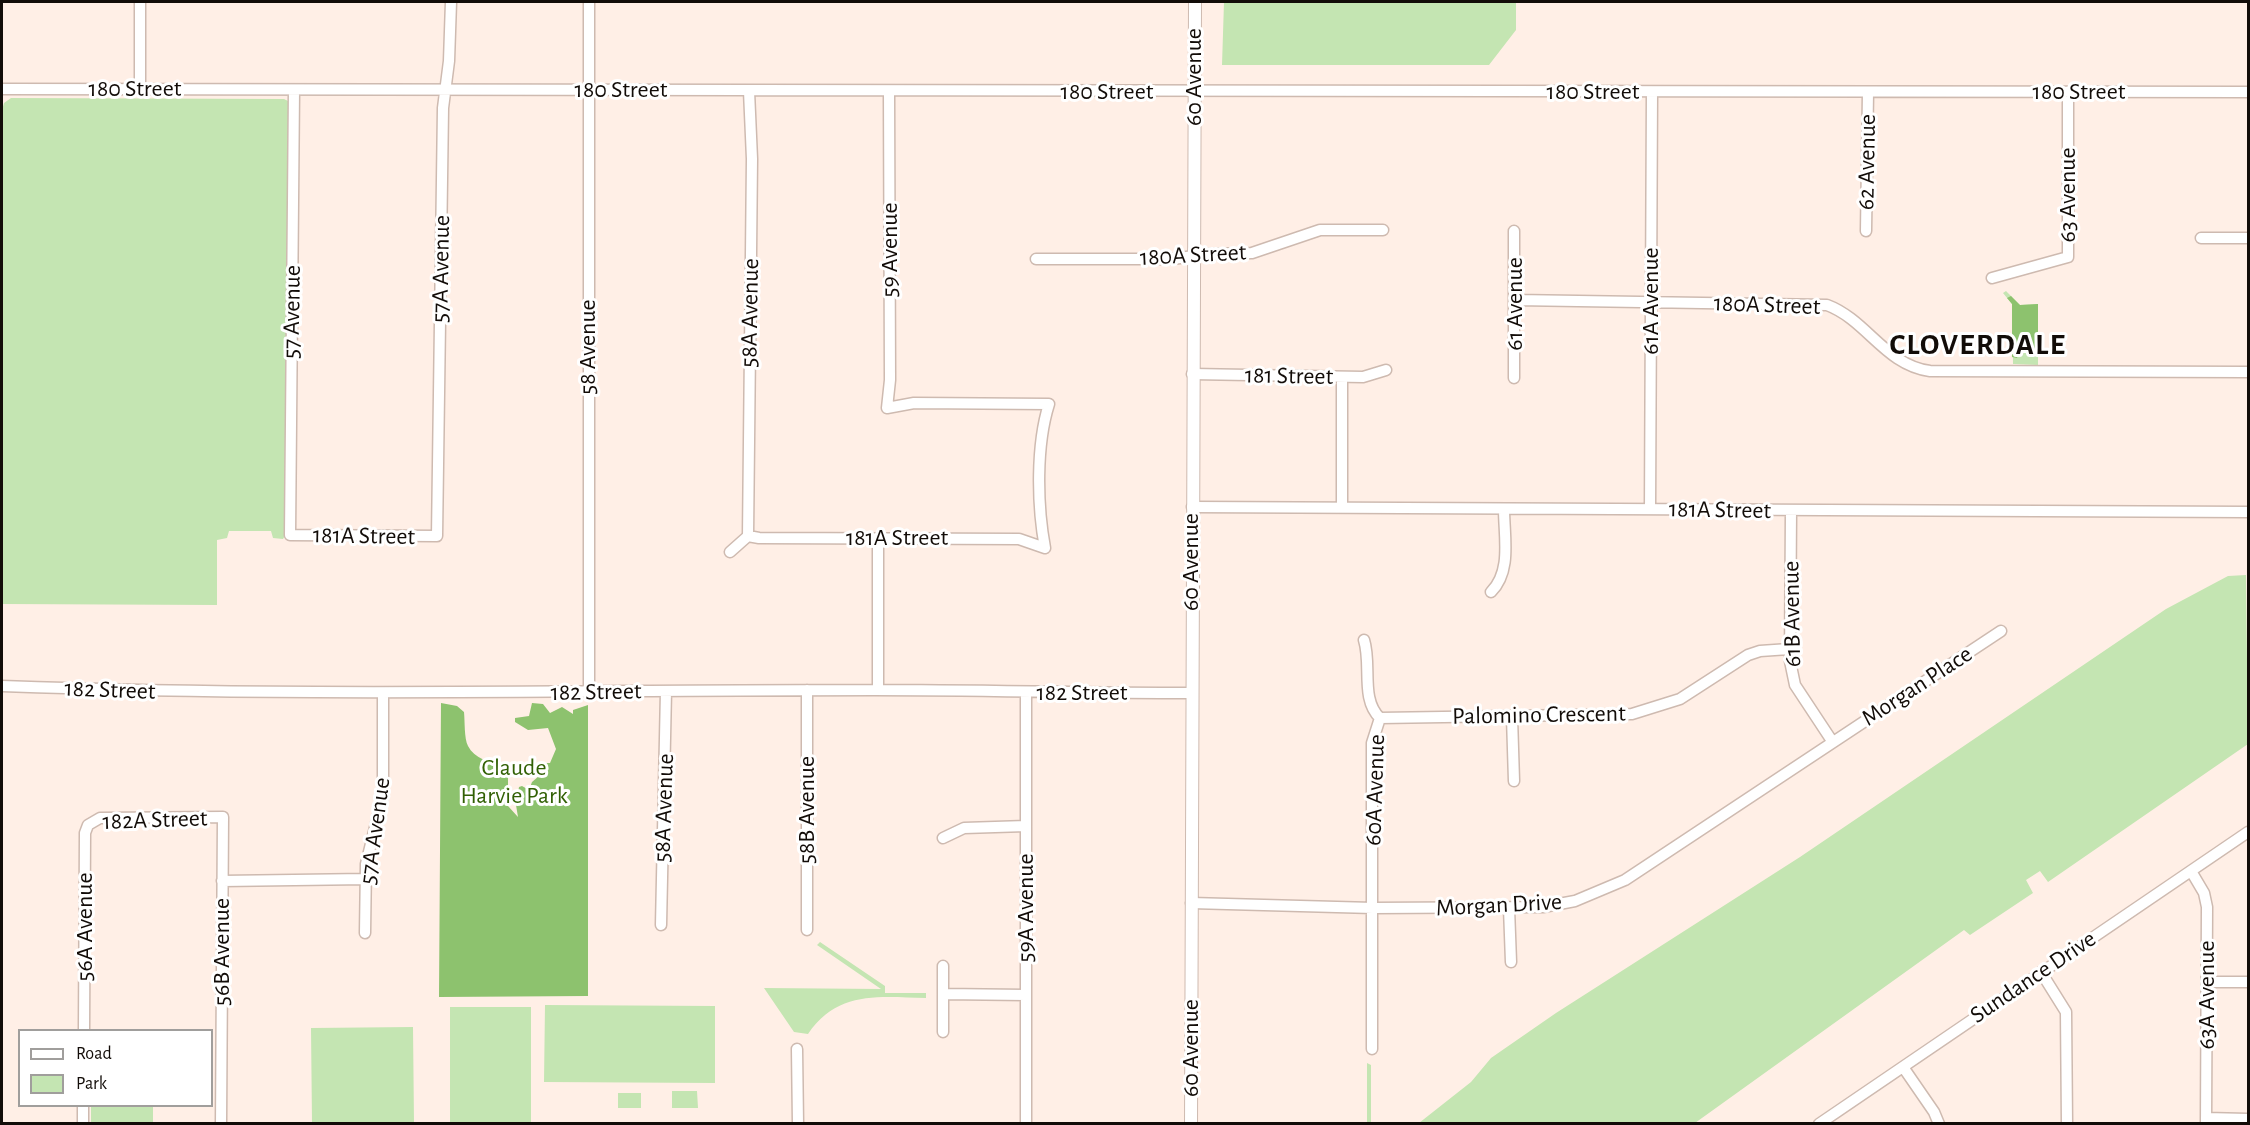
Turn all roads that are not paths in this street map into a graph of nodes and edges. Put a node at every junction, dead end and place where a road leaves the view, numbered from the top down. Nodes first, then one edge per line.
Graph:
1 (140, 2) edge
2 (451, 2) edge
3 (589, 2) edge
4 (1194, 2) edge
5 (2, 89) edge
6 (140, 89) junction
7 (445, 89) junction
8 (294, 90) junction
9 (590, 90) junction
10 (749, 91) junction
11 (889, 91) junction
12 (1194, 92) junction
13 (1652, 92) junction
14 (1868, 92) junction
15 (2068, 92) junction
16 (2248, 92) edge
17 (1383, 230) dead end
18 (1514, 231) dead end
19 (1866, 231) dead end
20 (2201, 238) dead end
21 (2248, 238) edge
22 (1193, 256) junction
23 (1036, 259) dead end
24 (1992, 278) dead end
25 (1516, 300) junction
26 (1650, 302) junction
27 (1386, 370) dead end
28 (2248, 372) edge
29 (1192, 374) junction
30 (1342, 377) junction
31 (1514, 378) dead end
32 (1192, 507) junction
33 (1342, 507) junction
34 (1504, 509) junction
35 (1650, 509) junction
36 (1791, 511) junction
37 (2248, 512) edge
38 (290, 535) joint
39 (748, 536) junction
40 (437, 537) joint
41 (878, 538) junction
42 (1045, 548) joint
43 (730, 552) dead end
44 (1491, 592) dead end
45 (2001, 631) dead end
46 (1364, 640) dead end
47 (1789, 649) junction
48 (2, 686) edge
49 (807, 690) junction
50 (878, 690) junction
51 (666, 691) junction
52 (589, 692) junction
53 (383, 693) junction
54 (1026, 693) junction
55 (1191, 693) junction
56 (1512, 717) junction
57 (1380, 718) junction
58 (1832, 741) junction
59 (1514, 781) dead end
60 (223, 817) joint
61 (88, 825) joint
62 (1026, 826) junction
63 (2248, 832) edge
64 (943, 838) dead end
65 (2191, 871) junction
66 (366, 879) junction
67 (222, 881) junction
68 (1191, 903) junction
69 (1373, 908) junction
70 (1509, 908) junction
71 (661, 925) dead end
72 (807, 930) dead end
73 (365, 933) dead end
74 (1511, 962) dead end
75 (943, 966) dead end
76 (2041, 972) junction
77 (2207, 982) junction
78 (2248, 982) edge
79 (943, 994) junction
80 (1026, 994) junction
81 (84, 1029) edge
82 (943, 1032) dead end
83 (797, 1049) dead end
84 (1372, 1049) dead end
85 (1902, 1066) junction
86 (83, 1107) edge
87 (2248, 1119) edge
88 (2206, 1121) edge
89 (83, 1124) edge
90 (220, 1124) edge
91 (798, 1124) edge
92 (1026, 1124) edge
93 (1191, 1124) edge
94 (1819, 1124) edge
95 (1939, 1124) edge
96 (2067, 1124) edge

1 - 6 street
2 - 7 street, 57A Avenue
3 - 9 street, 58 Avenue
4 - 12 main road, 60 Avenue
5 - 6 street, 180 Street
6 - 8 street, 180 Street
7 - 8 street, 180 Street
7 - 9 street, 180 Street
7 - 40 street, 57A Avenue
8 - 38 street, 57 Avenue
9 - 10 street, 180 Street
9 - 52 street, 58 Avenue
10 - 11 street, 180 Street
10 - 39 street, 58A Avenue
11 - 12 street, 180 Street
11 - 42 street, 59 Avenue
12 - 13 street, 180 Street
12 - 22 main road, 60 Avenue
13 - 14 street, 180 Street
13 - 26 street, 61A Avenue
14 - 15 street, 180 Street
14 - 19 street, 62 Avenue
15 - 16 street, 180 Street
15 - 24 street, 63 Avenue
17 - 22 street, 180A Street
18 - 25 street, 61 Avenue
20 - 21 street
22 - 23 street, 180A Street
22 - 29 main road, 60 Avenue
25 - 26 street, 180A Street
25 - 31 street, 61 Avenue
26 - 28 street, 180A Street
26 - 35 street, 61A Avenue
27 - 30 street, 181 Street
29 - 30 street, 181 Street
29 - 32 main road, 60 Avenue
30 - 33 street
32 - 33 street, 181A Street
32 - 55 main road, 60 Avenue
33 - 34 street, 181A Street
34 - 35 street, 181A Street
34 - 44 street
35 - 36 street, 181A Street
36 - 37 street, 181A Street
36 - 47 street, 61B Avenue
38 - 40 street, 181A Street
39 - 41 street, 181A Street
39 - 43 street
41 - 42 street, 181A Street
41 - 50 street
45 - 58 street, Morgan Place
46 - 57 street, 60A Avenue
47 - 56 street, Palomino Crescent
47 - 58 street, 61B Avenue
48 - 53 street, 182 Street
49 - 50 street, 182 Street
49 - 51 street, 182 Street
49 - 72 street, 58B Avenue
50 - 54 street, 182 Street
51 - 52 street, 182 Street
51 - 71 street, 58A Avenue
52 - 53 street, 182 Street
53 - 66 street, 57A Avenue
54 - 55 street, 182 Street
54 - 62 street, 59A Avenue
55 - 68 main road, 60 Avenue
56 - 57 street, Palomino Crescent
56 - 59 street
57 - 69 street, 60A Avenue
58 - 70 street, Morgan Drive
60 - 61 street, 182A Street
60 - 67 street, 56B Avenue
61 - 81 street, 56A Avenue
62 - 64 street
62 - 80 street, 59A Avenue
63 - 65 street, Sundance Drive
65 - 76 street, Sundance Drive
65 - 77 street, 63A Avenue
66 - 67 street
66 - 73 street, 57A Avenue
67 - 90 street, 56B Avenue
68 - 69 street, Morgan Drive
68 - 93 main road, 60 Avenue
69 - 70 street, Morgan Drive
69 - 84 street, 60A Avenue
70 - 74 street
75 - 79 street
76 - 85 street, Sundance Drive
76 - 96 street
77 - 78 street
77 - 88 street, 63A Avenue
79 - 80 street
79 - 82 street
80 - 92 street, 59A Avenue
83 - 91 street
85 - 94 street, Sundance Drive
85 - 95 street
86 - 89 street
87 - 88 street

